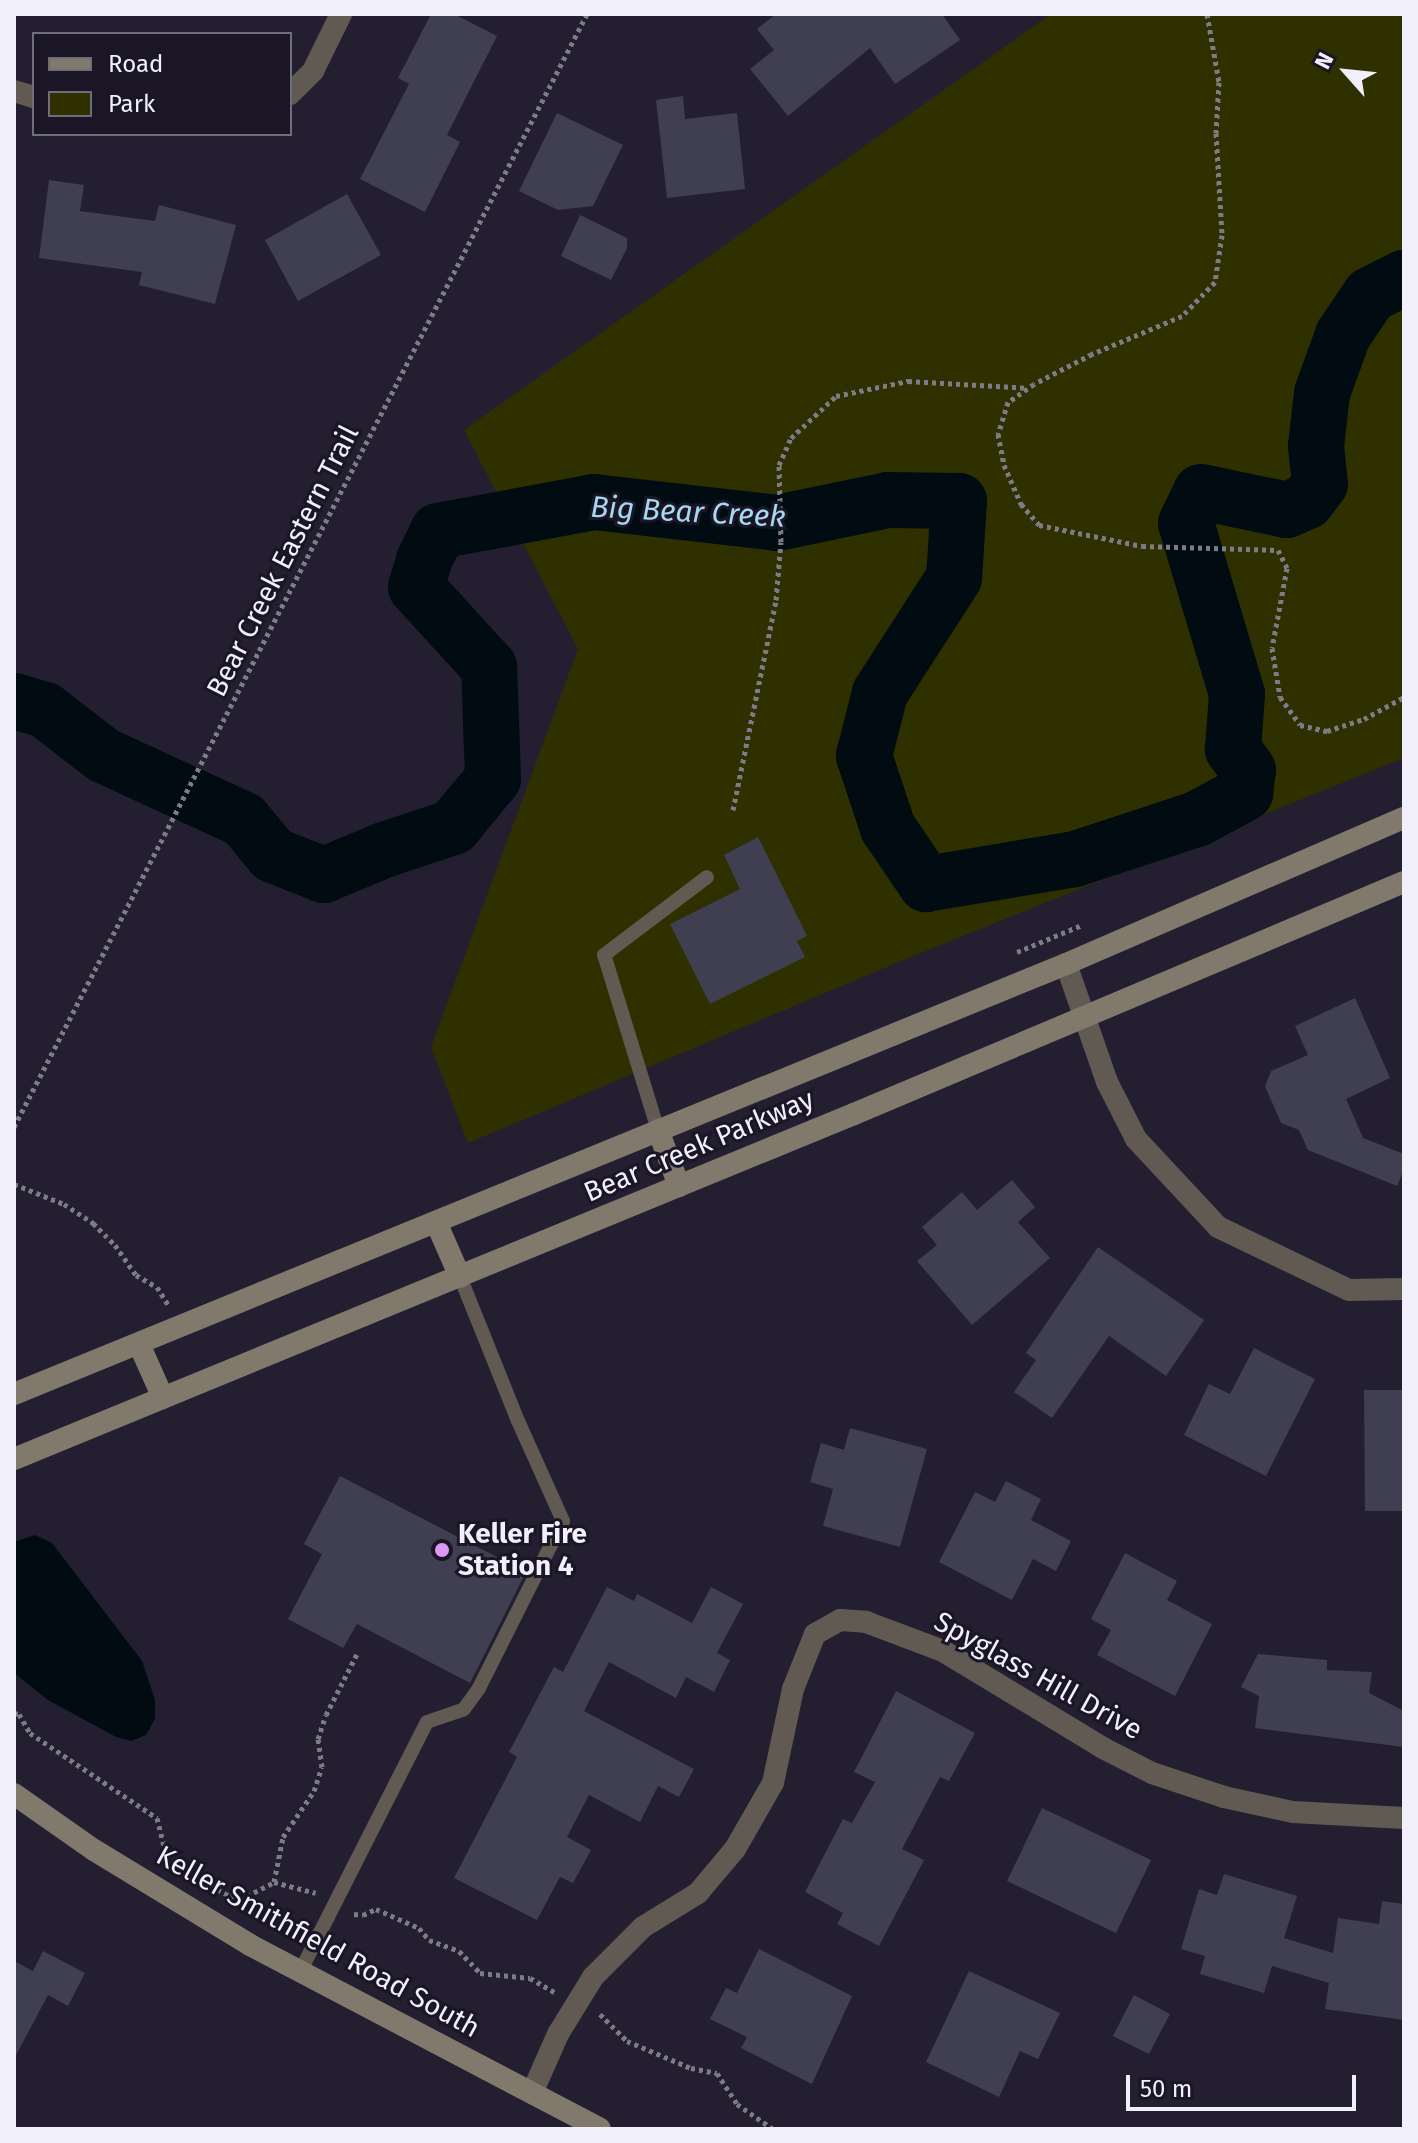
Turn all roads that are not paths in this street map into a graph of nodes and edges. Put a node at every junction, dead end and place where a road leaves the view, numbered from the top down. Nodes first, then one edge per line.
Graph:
1 (341, 14) edge
2 (292, 92) edge
3 (1404, 818) edge
4 (707, 877) dead end
5 (1404, 882) edge
6 (1066, 964) junction
7 (1085, 1016) junction
8 (658, 1130) junction
9 (679, 1186) junction
10 (436, 1222) junction
11 (460, 1277) junction
12 (1404, 1289) edge
13 (139, 1344) junction
14 (14, 1394) edge
15 (163, 1398) junction
16 (14, 1459) edge
17 (14, 1794) edge
18 (1404, 1818) edge
19 (300, 1972) junction
20 (532, 2093) junction
21 (600, 2129) edge

1 - 2 street
3 - 6 main road, Bear Creek Parkway
4 - 8 lane
5 - 7 main road, Bear Creek Parkway
6 - 7 street
6 - 8 main road, Bear Creek Parkway
7 - 9 main road, Bear Creek Parkway
7 - 12 street
8 - 9 main road
8 - 10 main road, Bear Creek Parkway
9 - 11 main road, Bear Creek Parkway
10 - 11 main road
10 - 13 main road, Bear Creek Parkway
11 - 15 main road, Bear Creek Parkway
11 - 19 lane
13 - 14 main road, Bear Creek Parkway
13 - 15 main road
15 - 16 main road, Bear Creek Parkway
17 - 19 main road, Keller Smithfield Road South
18 - 20 street, Spyglass Hill Drive
19 - 20 main road, Keller Smithfield Road South
20 - 21 main road, Keller Smithfield Road South

